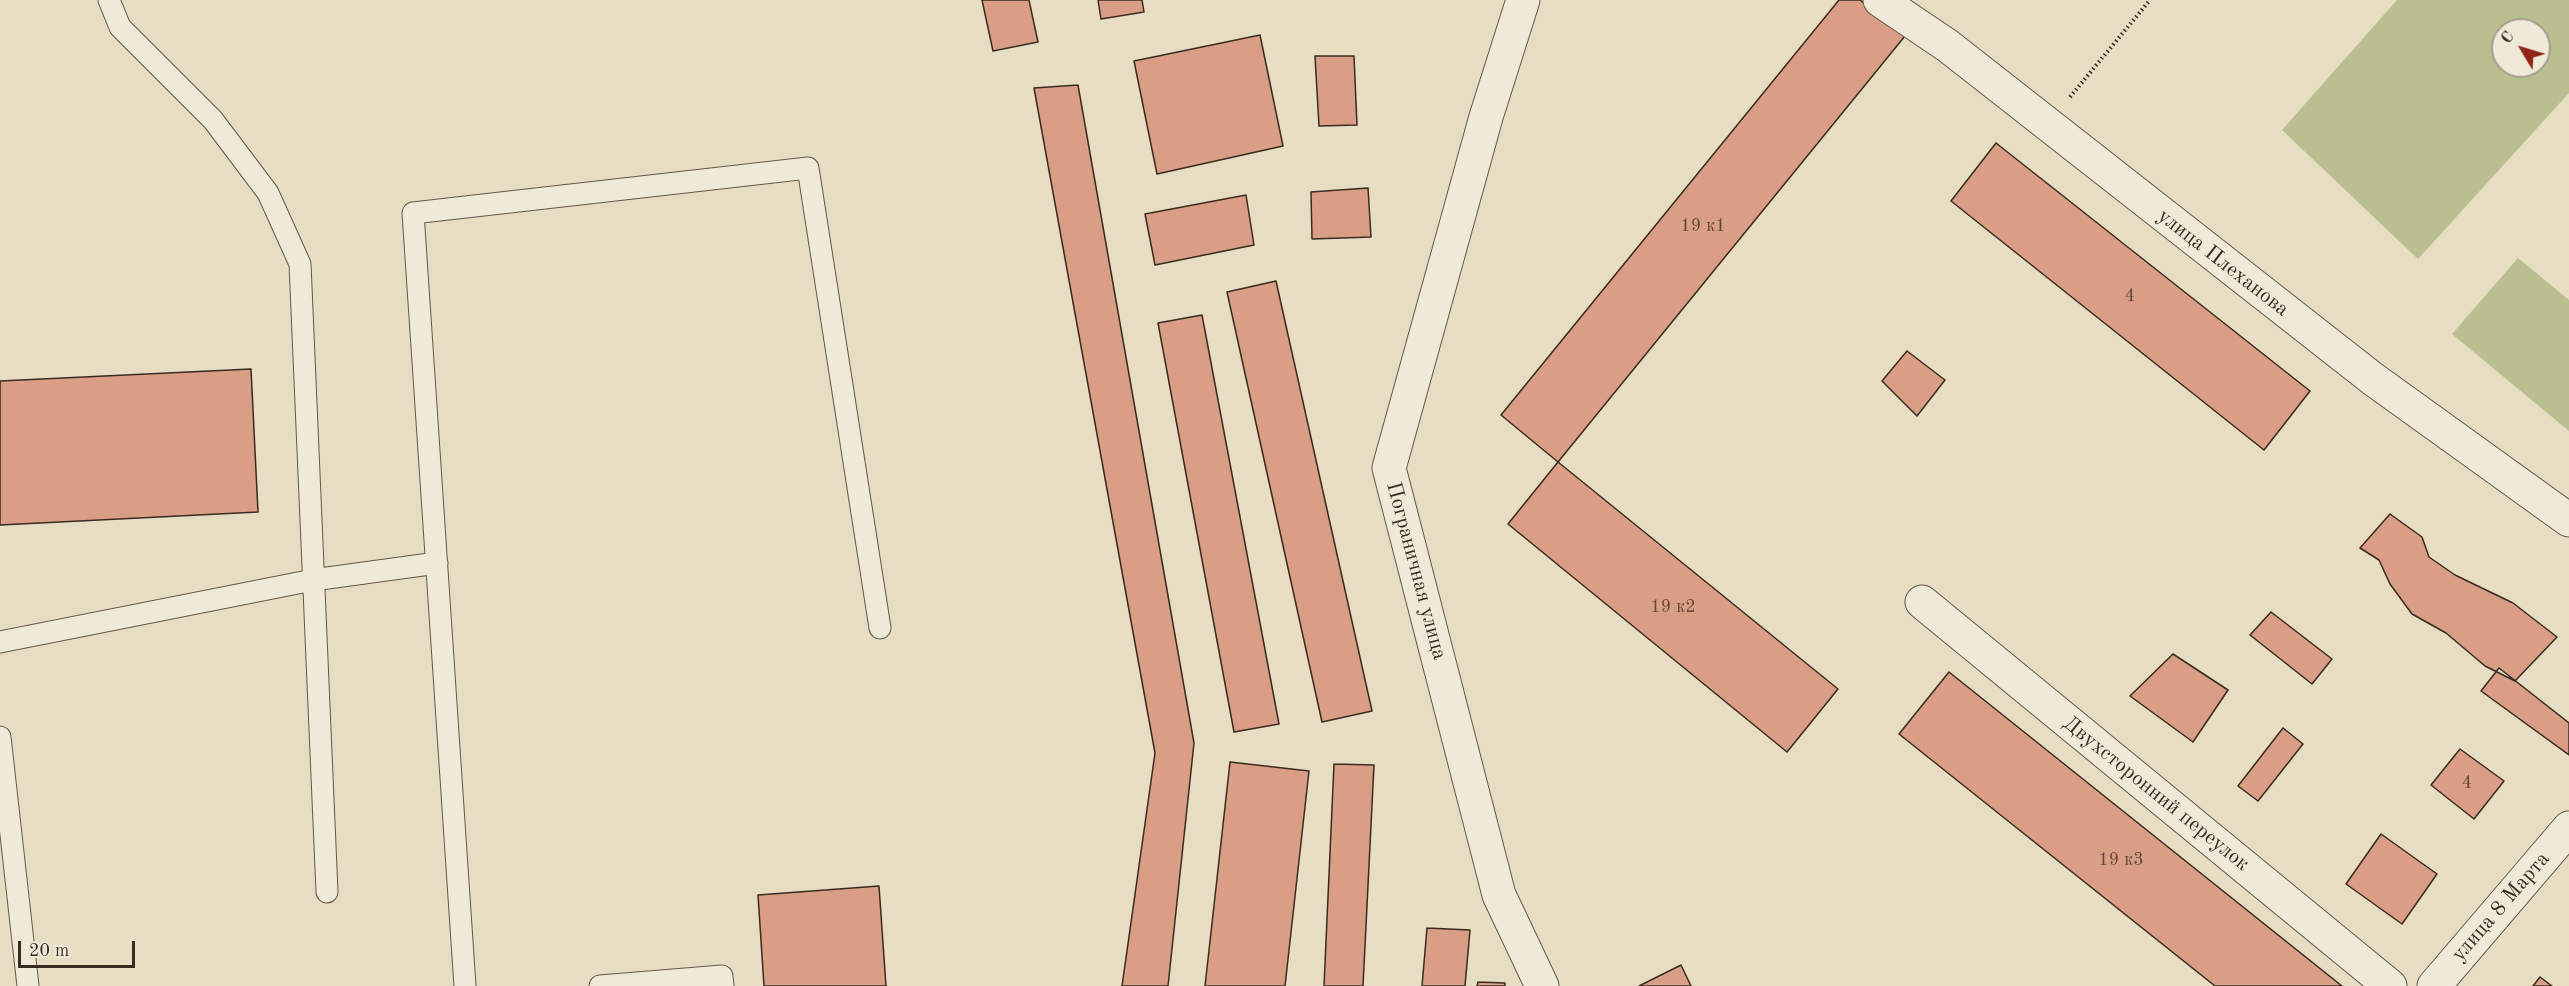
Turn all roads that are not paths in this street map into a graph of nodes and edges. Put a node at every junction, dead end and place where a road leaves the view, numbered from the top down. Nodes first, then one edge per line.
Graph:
1 (109, 0) edge
2 (1523, 0) edge
3 (1880, 0) edge
4 (2569, 520) edge
5 (437, 563) junction
6 (313, 580) junction
7 (1922, 602) dead end
8 (880, 628) dead end
9 (0, 642) edge
10 (0, 737) edge
11 (2569, 828) edge
12 (327, 892) dead end
13 (28, 986) edge
14 (465, 986) edge
15 (600, 986) edge
16 (723, 986) edge
17 (1542, 986) edge
18 (2390, 986) edge
19 (2434, 986) edge

1 - 6 lane
2 - 17 street, Пограничная улица
3 - 4 street, улица Плеханова
5 - 6 lane
5 - 8 lane
5 - 14 lane
6 - 9 lane
6 - 12 lane
7 - 18 street, Двухсторонний переулок
10 - 13 lane
11 - 19 street, улица 8 Марта
15 - 16 lane

